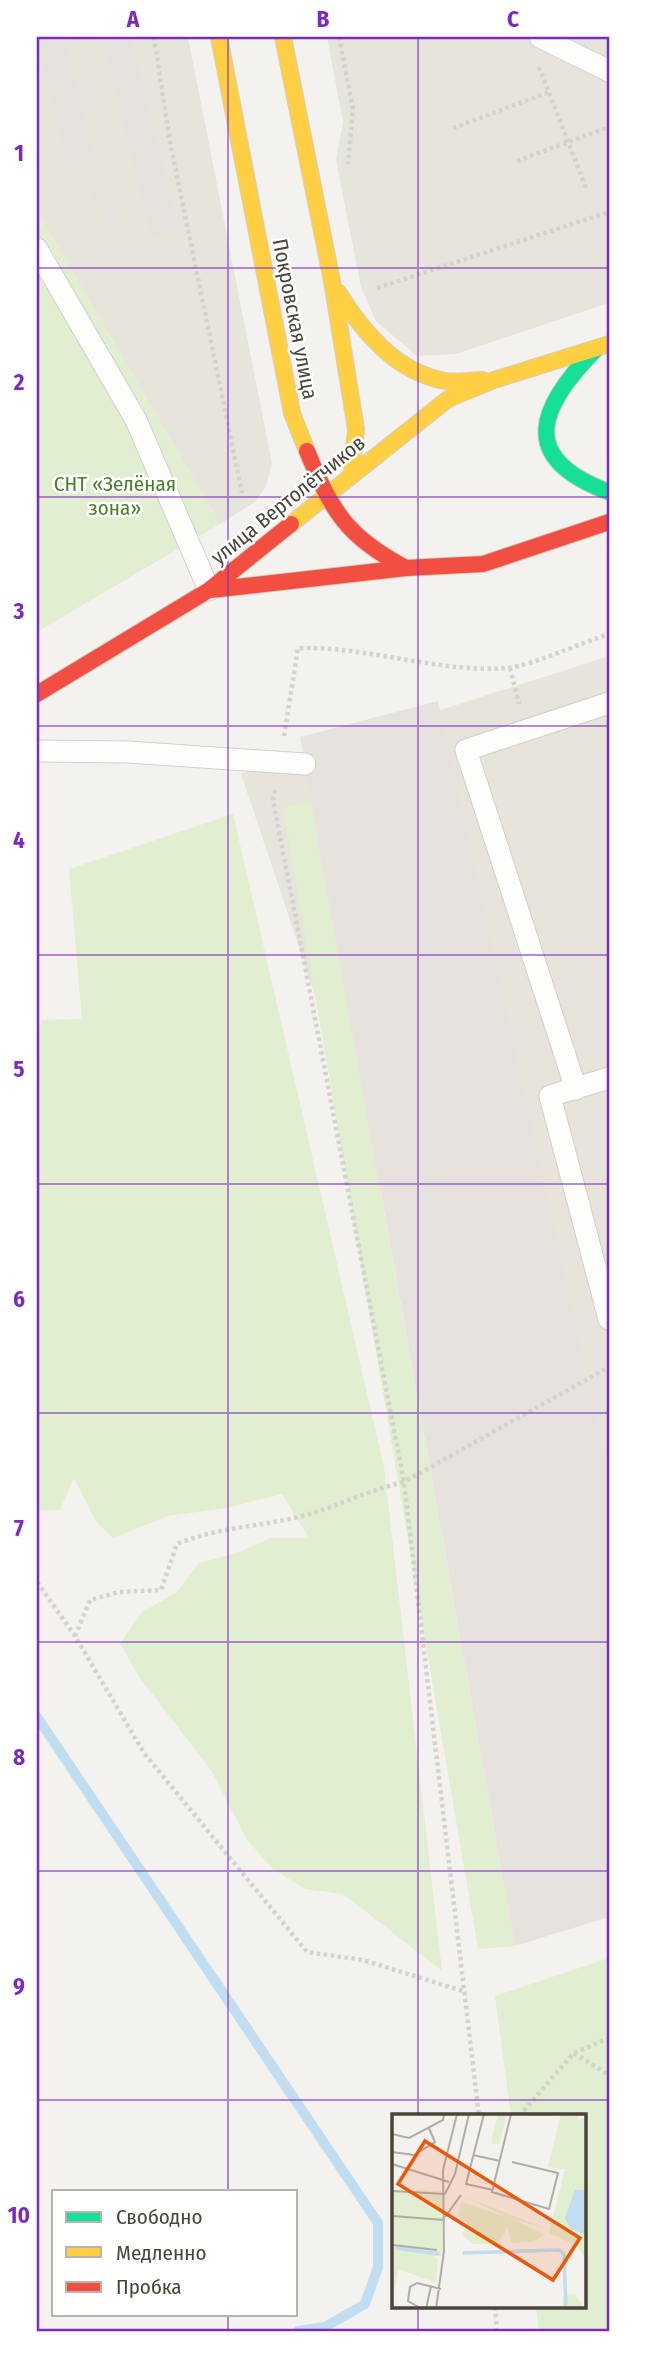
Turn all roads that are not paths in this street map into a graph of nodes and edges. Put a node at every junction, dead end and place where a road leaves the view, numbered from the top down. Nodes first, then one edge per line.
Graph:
1 (219, 37) edge
2 (283, 37) edge
3 (540, 37) edge
4 (609, 71) edge
5 (37, 250) edge
6 (332, 281) junction
7 (604, 345) edge
8 (494, 380) junction
9 (352, 473) junction
10 (609, 492) edge
11 (326, 497) junction
12 (609, 522) edge
13 (406, 568) junction
14 (209, 590) junction
15 (37, 694) edge
16 (609, 703) edge
17 (37, 751) edge
18 (305, 764) dead end
19 (609, 1078) edge
20 (576, 1089) junction
21 (609, 1319) edge

1 - 11 main road, Покровская улица
2 - 6 main road, Покровская улица
3 - 4 lane
5 - 14 lane
6 - 8 main road, Покровская улица
6 - 9 main road, Покровская улица
7 - 8 main road, улица Вертолётчиков
7 - 10 main road
8 - 9 main road, улица Вертолётчиков
9 - 11 main road, улица Вертолётчиков
11 - 13 main road, Покровская улица
11 - 14 main road, улица Вертолётчиков
12 - 13 main road, улица Вертолётчиков
13 - 14 main road, улица Вертолётчиков
14 - 15 main road
16 - 20 lane
17 - 18 lane
19 - 20 lane
20 - 21 lane

